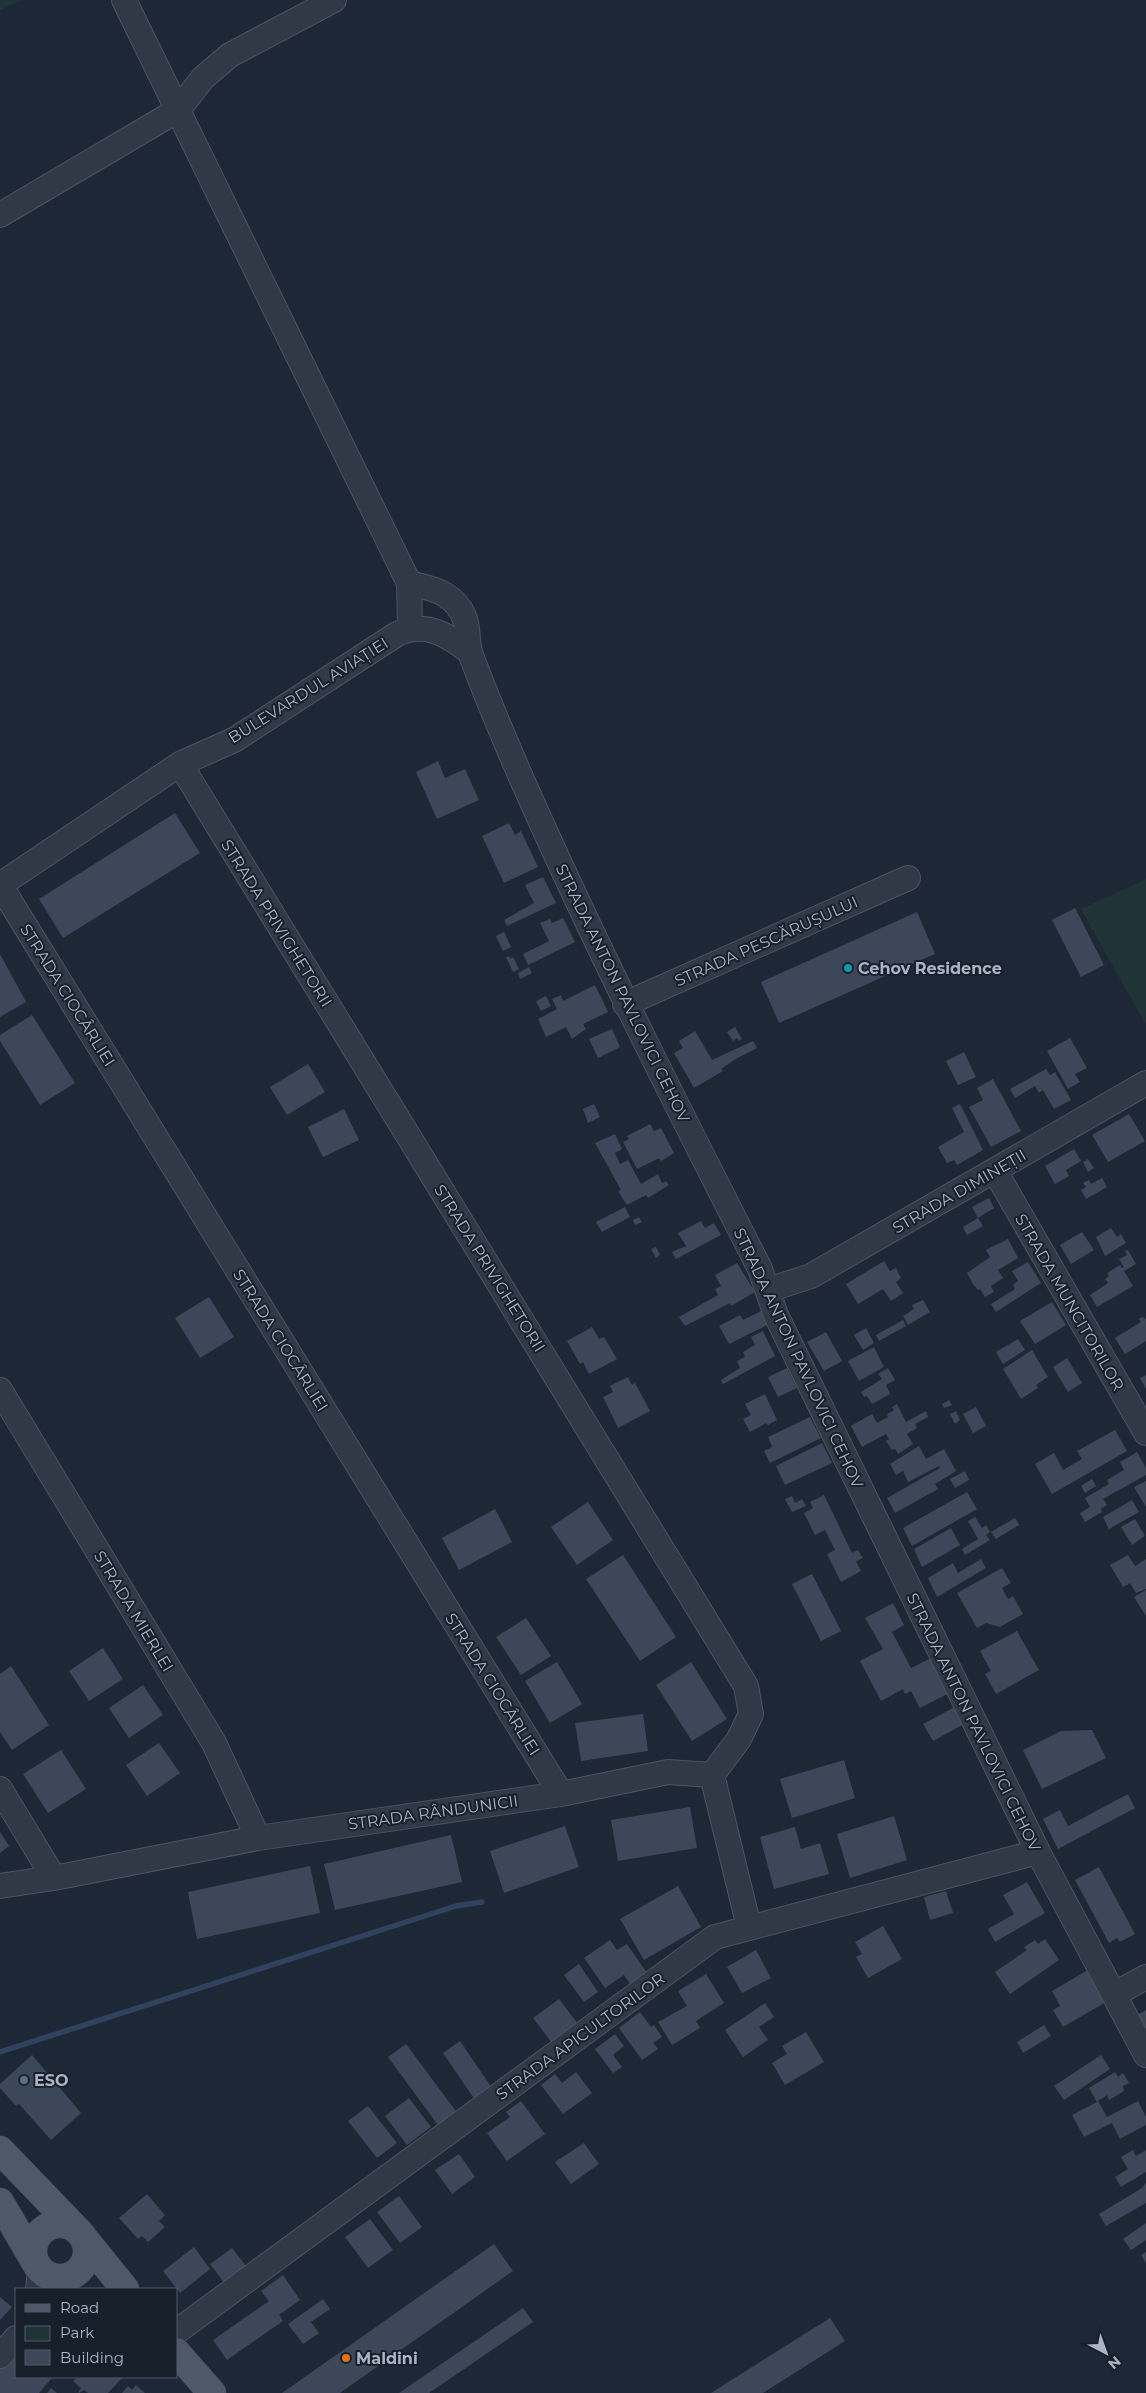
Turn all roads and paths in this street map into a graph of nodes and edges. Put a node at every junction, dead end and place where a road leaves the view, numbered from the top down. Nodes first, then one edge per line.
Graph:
1 (124, 0) edge
2 (334, 0) edge
3 (178, 110) junction
4 (0, 215) edge
5 (410, 584) junction
6 (410, 628) junction
7 (470, 652) junction
8 (180, 764) junction
9 (908, 878) dead end
10 (0, 885) edge
11 (625, 1004) junction
12 (1146, 1083) edge
13 (995, 1171) junction
14 (768, 1290) junction
15 (0, 1390) edge
16 (1146, 1433) edge
17 (712, 1775) junction
18 (0, 1789) edge
19 (561, 1794) junction
20 (258, 1838) junction
21 (1038, 1852) junction
22 (54, 1878) junction
23 (0, 1886) edge
24 (749, 1927) junction
25 (1146, 1976) edge
26 (1115, 1994) junction
27 (1146, 2055) edge
28 (0, 2150) edge
29 (0, 2202) edge
30 (81, 2234) junction
31 (49, 2278) edge
32 (124, 2288) edge
33 (178, 2331) edge
34 (15, 2339) edge
35 (178, 2354) edge
36 (0, 2356) edge
37 (212, 2393) edge

1 - 3 street
2 - 3 street
3 - 4 street
3 - 5 street
5 - 6 street
5 - 7 street, STRADA ANTON PAVLOVICI CEHOV
6 - 7 street
6 - 8 street, BULEVARDUL AVIAȚIEI
7 - 11 street, STRADA ANTON PAVLOVICI CEHOV
8 - 10 street, BULEVARDUL AVIAȚIEI
8 - 17 street, STRADA PRIVIGHETORII
9 - 11 street, STRADA PESCĂRUȘULUI
10 - 19 street, STRADA CIOCÂRLIEI
11 - 14 street, STRADA ANTON PAVLOVICI CEHOV
12 - 13 street, STRADA DIMINEȚII
13 - 14 street, STRADA DIMINEȚII
13 - 16 street, STRADA MUNCITORILOR
14 - 21 street, STRADA ANTON PAVLOVICI CEHOV
15 - 20 street, STRADA MIERLEI
17 - 19 street, STRADA RÂNDUNICII
17 - 24 street
18 - 22 street
19 - 20 street, STRADA RÂNDUNICII
20 - 22 street, STRADA RÂNDUNICII
21 - 24 street, STRADA APICULTORILOR
21 - 26 street, STRADA ANTON PAVLOVICI CEHOV
22 - 23 street, STRADA RÂNDUNICII
24 - 33 street, STRADA APICULTORILOR
25 - 26 street
26 - 27 street, STRADA ANTON PAVLOVICI CEHOV
28 - 30 main road
29 - 31 main road
30 - 31 main road
30 - 31 main road
30 - 32 main road
34 - 36 street
35 - 37 main road

